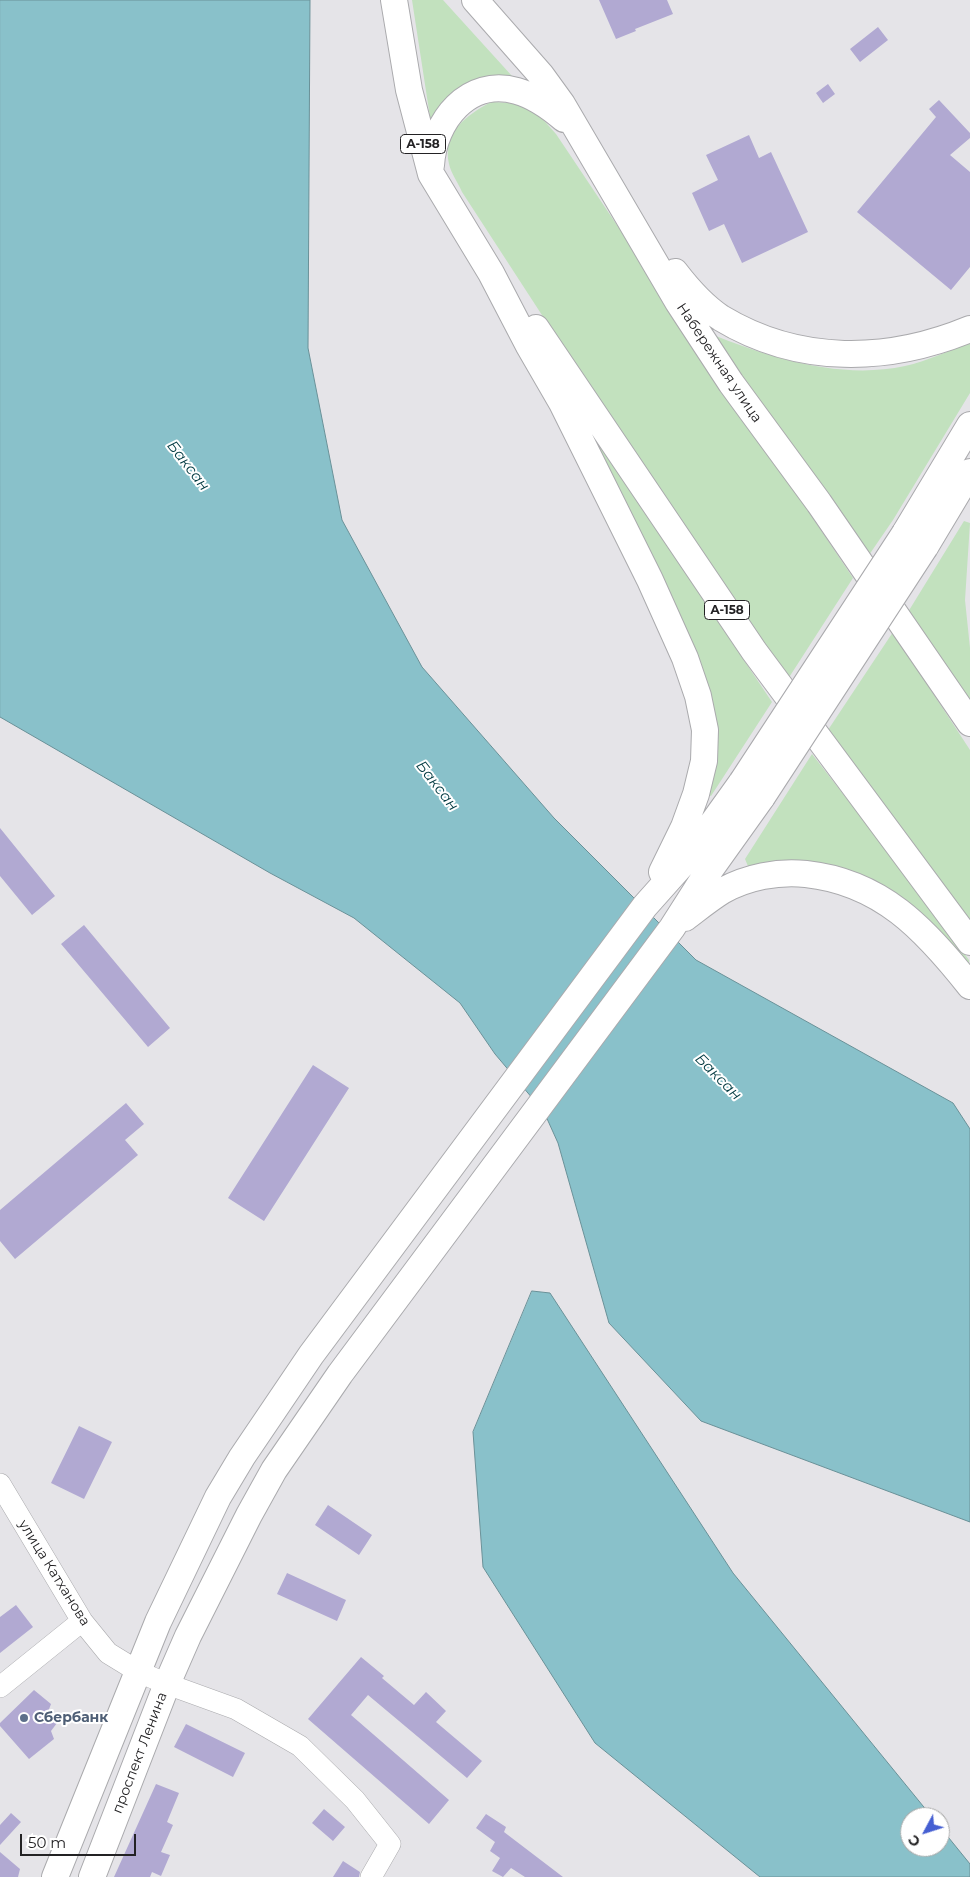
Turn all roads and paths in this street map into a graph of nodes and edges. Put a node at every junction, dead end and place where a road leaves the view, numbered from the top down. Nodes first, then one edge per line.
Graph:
1 (394, 0) edge
2 (475, 0) edge
3 (579, 132) junction
4 (431, 174) junction
5 (627, 213) junction
6 (492, 273) junction
7 (970, 329) edge
8 (970, 425) edge
9 (970, 472) edge
10 (915, 540) junction
11 (970, 723) edge
12 (752, 790) junction
13 (645, 906) junction
14 (672, 928) junction
15 (970, 942) edge
16 (970, 986) edge
17 (0, 1484) edge
18 (82, 1620) junction
19 (139, 1672) junction
20 (167, 1684) junction
21 (0, 1686) edge
22 (55, 1877) edge
23 (92, 1877) edge
24 (371, 1877) edge

1 - 4 main road, А-158
2 - 3 main road, Набережная улица
3 - 4 main road
3 - 5 main road, Набережная улица
4 - 6 main road, А-158
5 - 7 main road
5 - 11 main road, Набережная улица
6 - 13 main road
6 - 15 main road, А-158
8 - 10 main road
9 - 10 main road
10 - 12 main road, bridge
12 - 13 main road
12 - 14 main road
13 - 19 main road
14 - 16 main road
14 - 20 main road, проспект Ленина
17 - 18 street, улица Катханова
18 - 19 street, улица Катханова
18 - 21 street
19 - 20 street, улица Катханова
19 - 22 main road
20 - 23 main road, проспект Ленина
20 - 24 street, улица Катханова

